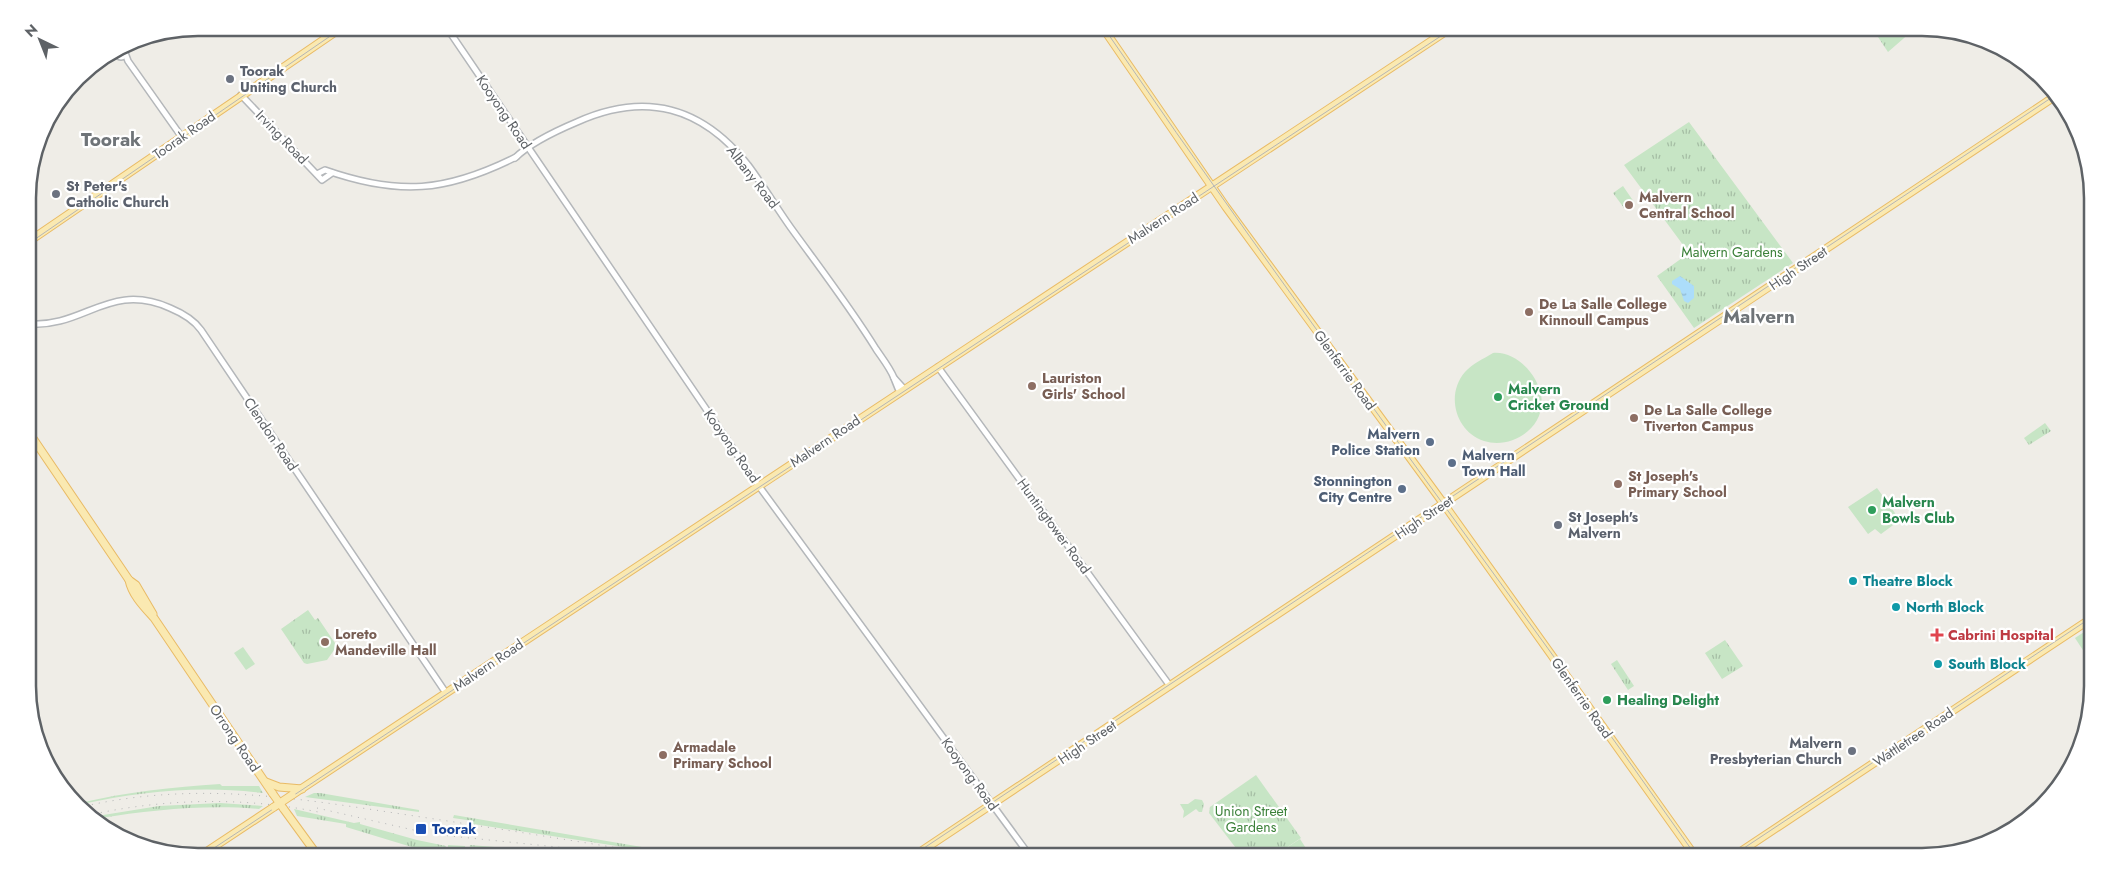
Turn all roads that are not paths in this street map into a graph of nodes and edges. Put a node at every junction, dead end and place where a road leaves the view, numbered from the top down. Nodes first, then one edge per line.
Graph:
1 (329, 36) edge
2 (452, 36) edge
3 (1108, 36) edge
4 (1439, 36) edge
5 (123, 55) edge
6 (241, 95) junction
7 (2050, 100) edge
8 (181, 136) junction
9 (529, 149) junction
10 (332, 173) junction
11 (317, 174) junction
12 (1211, 186) junction
13 (37, 236) edge
14 (37, 323) edge
15 (938, 367) junction
16 (902, 391) junction
17 (36, 444) edge
18 (759, 485) junction
19 (1444, 504) junction
20 (2084, 623) edge
21 (1170, 686) junction
22 (446, 693) junction
23 (264, 780) junction
24 (302, 789) junction
25 (992, 805) junction
26 (279, 806) junction
27 (1689, 847) edge
28 (1747, 847) edge
29 (213, 848) edge
30 (312, 848) edge
31 (927, 848) edge
32 (1024, 848) edge

1 - 6 main road, Toorak Road
2 - 9 street, Kooyong Road
3 - 12 main road, Glenferrie Road
4 - 12 main road, Malvern Road
5 - 8 street
6 - 8 main road, Toorak Road
6 - 11 street, Irving Road
7 - 19 main road, High Street
8 - 13 main road, Toorak Road
9 - 10 street, Albany Road
9 - 16 street, Albany Road
9 - 18 street, Kooyong Road
10 - 11 street, Albany Road
10 - 11 street, Irving Road
12 - 15 main road, Malvern Road
12 - 19 main road, Glenferrie Road
14 - 22 street, Clendon Road
15 - 16 main road, Malvern Road
15 - 21 street, Huntingtower Road
16 - 18 main road, Malvern Road
17 - 23 main road, Orrong Road
18 - 22 main road, Malvern Road
18 - 25 street, Kooyong Road
19 - 21 main road, High Street
19 - 27 main road, Glenferrie Road
20 - 28 main road, Wattletree Road
21 - 25 main road, High Street
22 - 24 main road, Malvern Road
23 - 24 main road
23 - 26 main road, Orrong Road, bridge
24 - 26 main road, Malvern Road, bridge
25 - 31 main road, High Street
25 - 32 street, Kooyong Road
26 - 29 main road, Malvern Road
26 - 30 main road, Orrong Road

